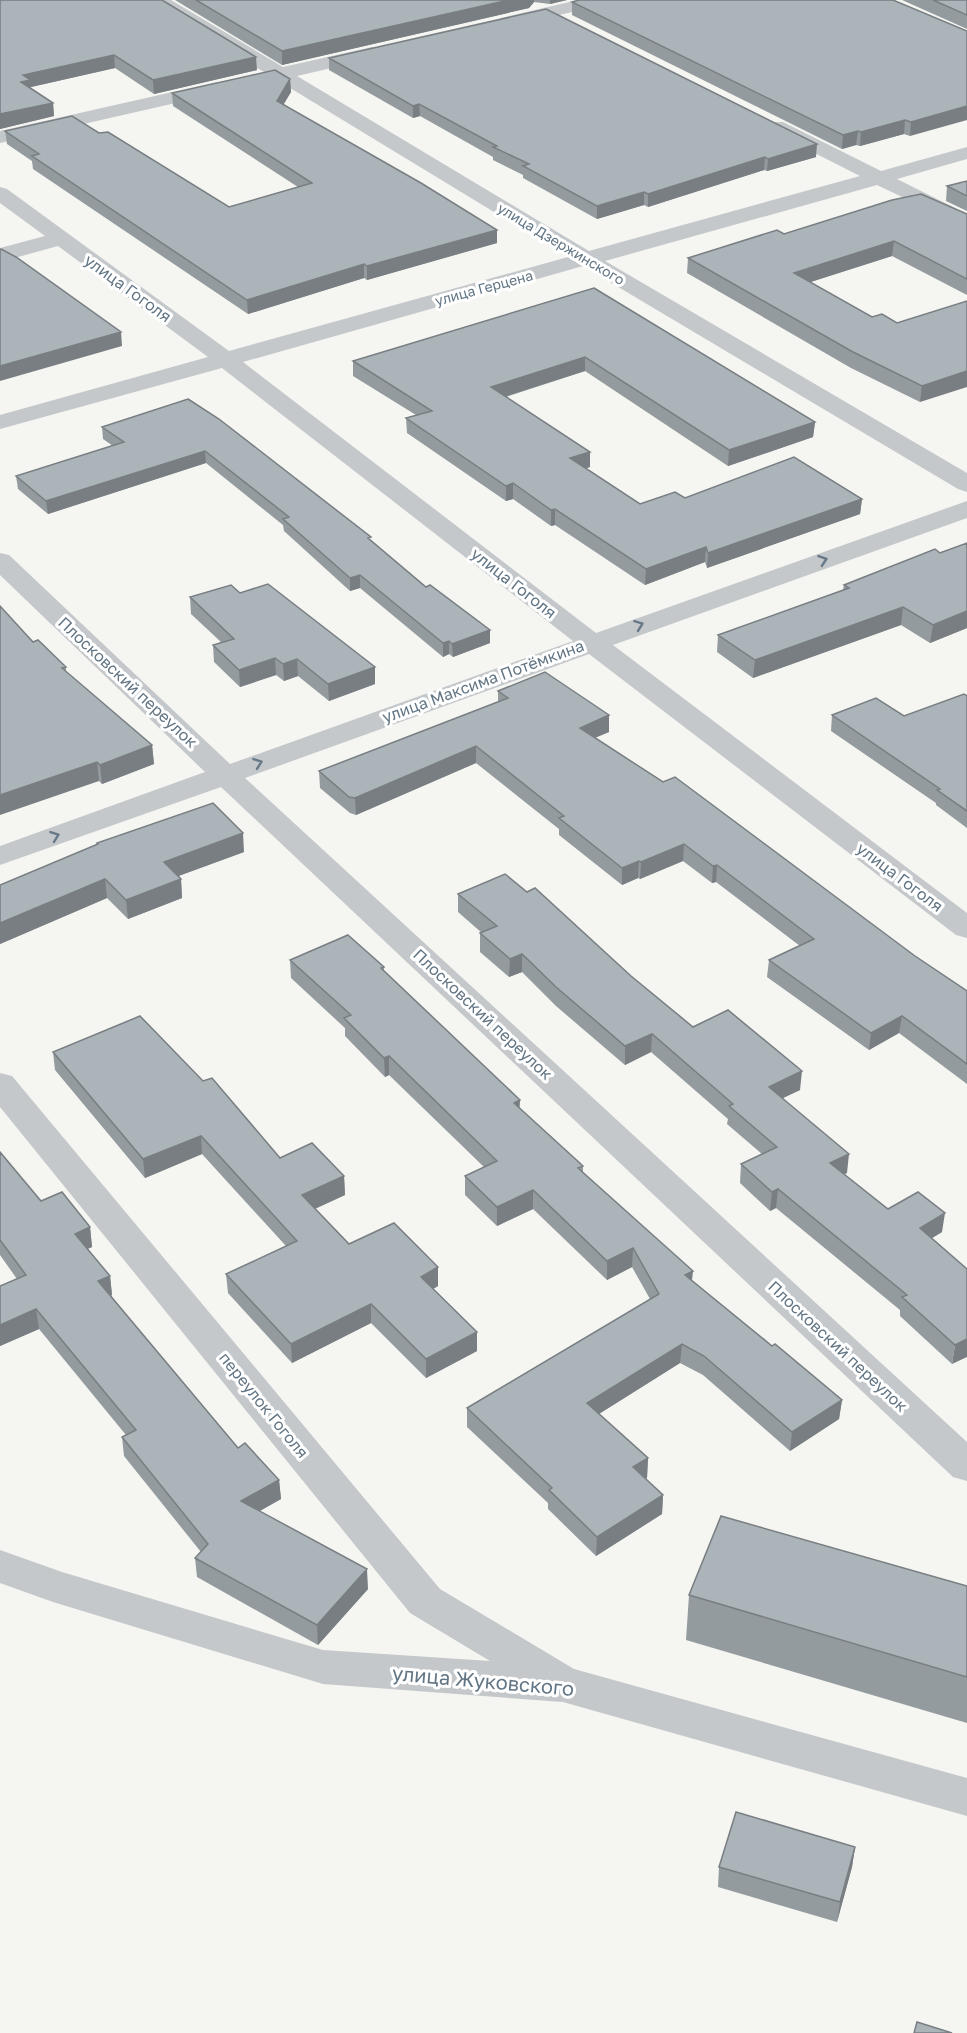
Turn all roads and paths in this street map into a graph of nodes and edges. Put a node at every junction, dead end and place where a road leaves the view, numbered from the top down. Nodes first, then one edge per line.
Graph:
1 (158, 0) edge
2 (525, 0) edge
3 (601, 0) edge
4 (549, 12) junction
5 (490, 25) edge
6 (581, 28) edge
7 (386, 49) edge
8 (280, 74) junction
9 (257, 79) edge
10 (234, 84) edge
11 (762, 119) edge
12 (0, 137) edge
13 (967, 153) edge
14 (879, 177) junction
15 (0, 193) edge
16 (967, 222) edge
17 (60, 239) junction
18 (0, 255) edge
19 (588, 260) junction
20 (225, 359) junction
21 (0, 422) edge
22 (967, 484) edge
23 (967, 509) edge
24 (0, 561) edge
25 (591, 642) junction
26 (225, 775) junction
27 (0, 856) edge
28 (967, 928) edge
29 (0, 1084) edge
30 (967, 1466) edge
31 (0, 1566) edge
32 (563, 1684) junction
33 (967, 1797) edge

1 - 8 street, улица Дзержинского
2 - 4 street
3 - 4 street
4 - 5 street
4 - 6 street
7 - 8 street
8 - 9 street
8 - 19 street, улица Дзержинского
10 - 12 street
11 - 14 street
13 - 14 street, улица Герцена
14 - 16 street
14 - 19 street, улица Герцена
15 - 17 street, улица Гоголя
17 - 18 street
17 - 20 street, улица Гоголя
19 - 20 street, улица Герцена
19 - 22 street, улица Дзержинского
20 - 21 street, улица Герцена
20 - 25 street, улица Гоголя
25 -> 23 street, улица Максима Потёмкина
24 - 26 street, Плосковский переулок
26 -> 25 street, улица Максима Потёмкина
25 - 28 street, улица Гоголя
27 -> 26 street, улица Максима Потёмкина
26 - 30 street, Плосковский переулок
29 - 32 street, переулок Гоголя
31 - 32 street, улица Жуковского
32 - 33 street, улица Жуковского

